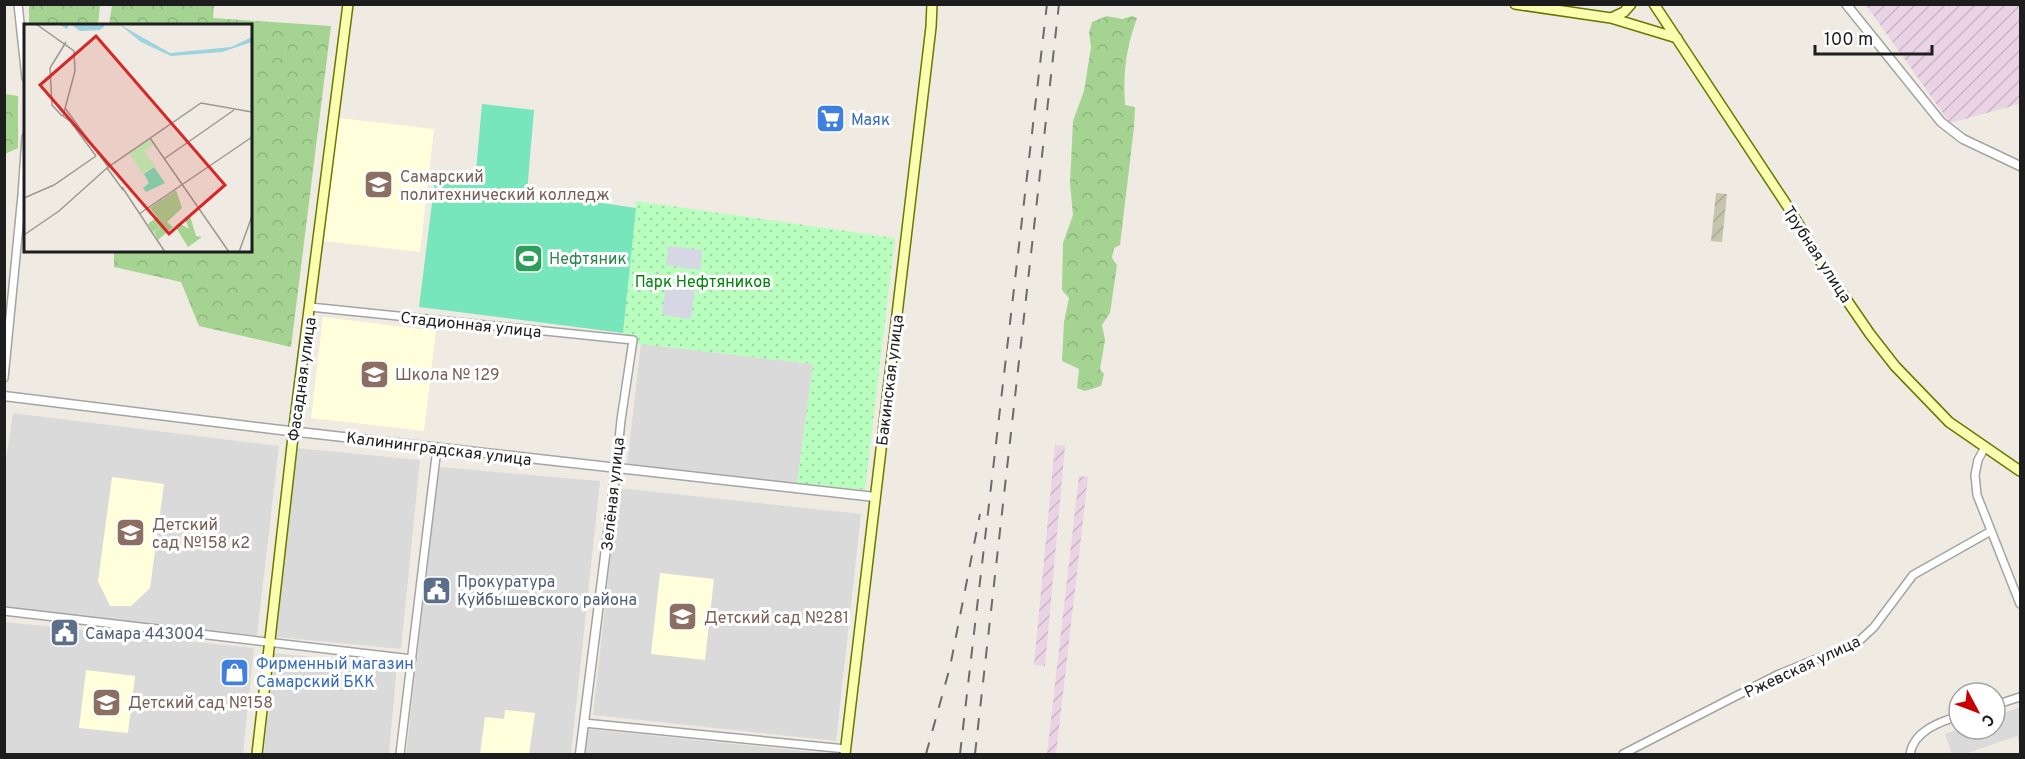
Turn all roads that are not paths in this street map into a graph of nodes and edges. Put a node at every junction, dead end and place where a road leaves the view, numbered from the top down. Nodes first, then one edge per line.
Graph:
1 (18, 4) edge
2 (348, 4) edge
3 (932, 4) edge
4 (1515, 4) edge
5 (1583, 4) edge
6 (1631, 4) edge
7 (1654, 4) edge
8 (1846, 4) edge
9 (1596, 16) junction
10 (1611, 18) junction
11 (1677, 38) junction
12 (24, 60) edge
13 (24, 166) edge
14 (2020, 166) edge
15 (310, 307) junction
16 (633, 340) joint
17 (4, 378) edge
18 (4, 396) edge
19 (293, 432) junction
20 (1985, 447) junction
21 (437, 448) junction
22 (616, 469) junction
23 (2020, 471) edge
24 (875, 497) junction
25 (1991, 531) junction
26 (2020, 604) edge
27 (4, 611) edge
28 (270, 641) junction
29 (412, 659) junction
30 (1947, 721) edge
31 (584, 723) junction
32 (846, 752) edge
33 (257, 754) edge
34 (400, 754) edge
35 (580, 754) edge
36 (1623, 754) edge
37 (1910, 754) edge

1 - 12 street
2 - 15 main road, Фасадная улица
3 - 24 main road, Бакинская улица
4 - 9 main road
5 - 9 main road
6 - 10 main road
7 - 11 main road, Трубная улица
8 - 14 street
9 - 10 main road
10 - 11 main road
11 - 20 main road, Трубная улица
13 - 17 street
15 - 16 street, Стадионная улица
15 - 19 main road, Фасадная улица
16 - 22 street, Зелёная улица
18 - 19 street, Калининградская улица
19 - 21 street, Калининградская улица
19 - 28 main road, Фасадная улица
20 - 23 main road, Трубная улица
20 - 25 street
21 - 22 street, Калининградская улица
21 - 29 street
22 - 24 street, Калининградская улица
22 - 31 street, Зелёная улица
24 - 32 main road, Бакинская улица
25 - 26 street
25 - 36 street, Ржевская улица
27 - 28 street
28 - 29 street
28 - 33 main road, Фасадная улица
29 - 34 street
30 - 37 street
31 - 32 street
31 - 35 street, Зелёная улица

